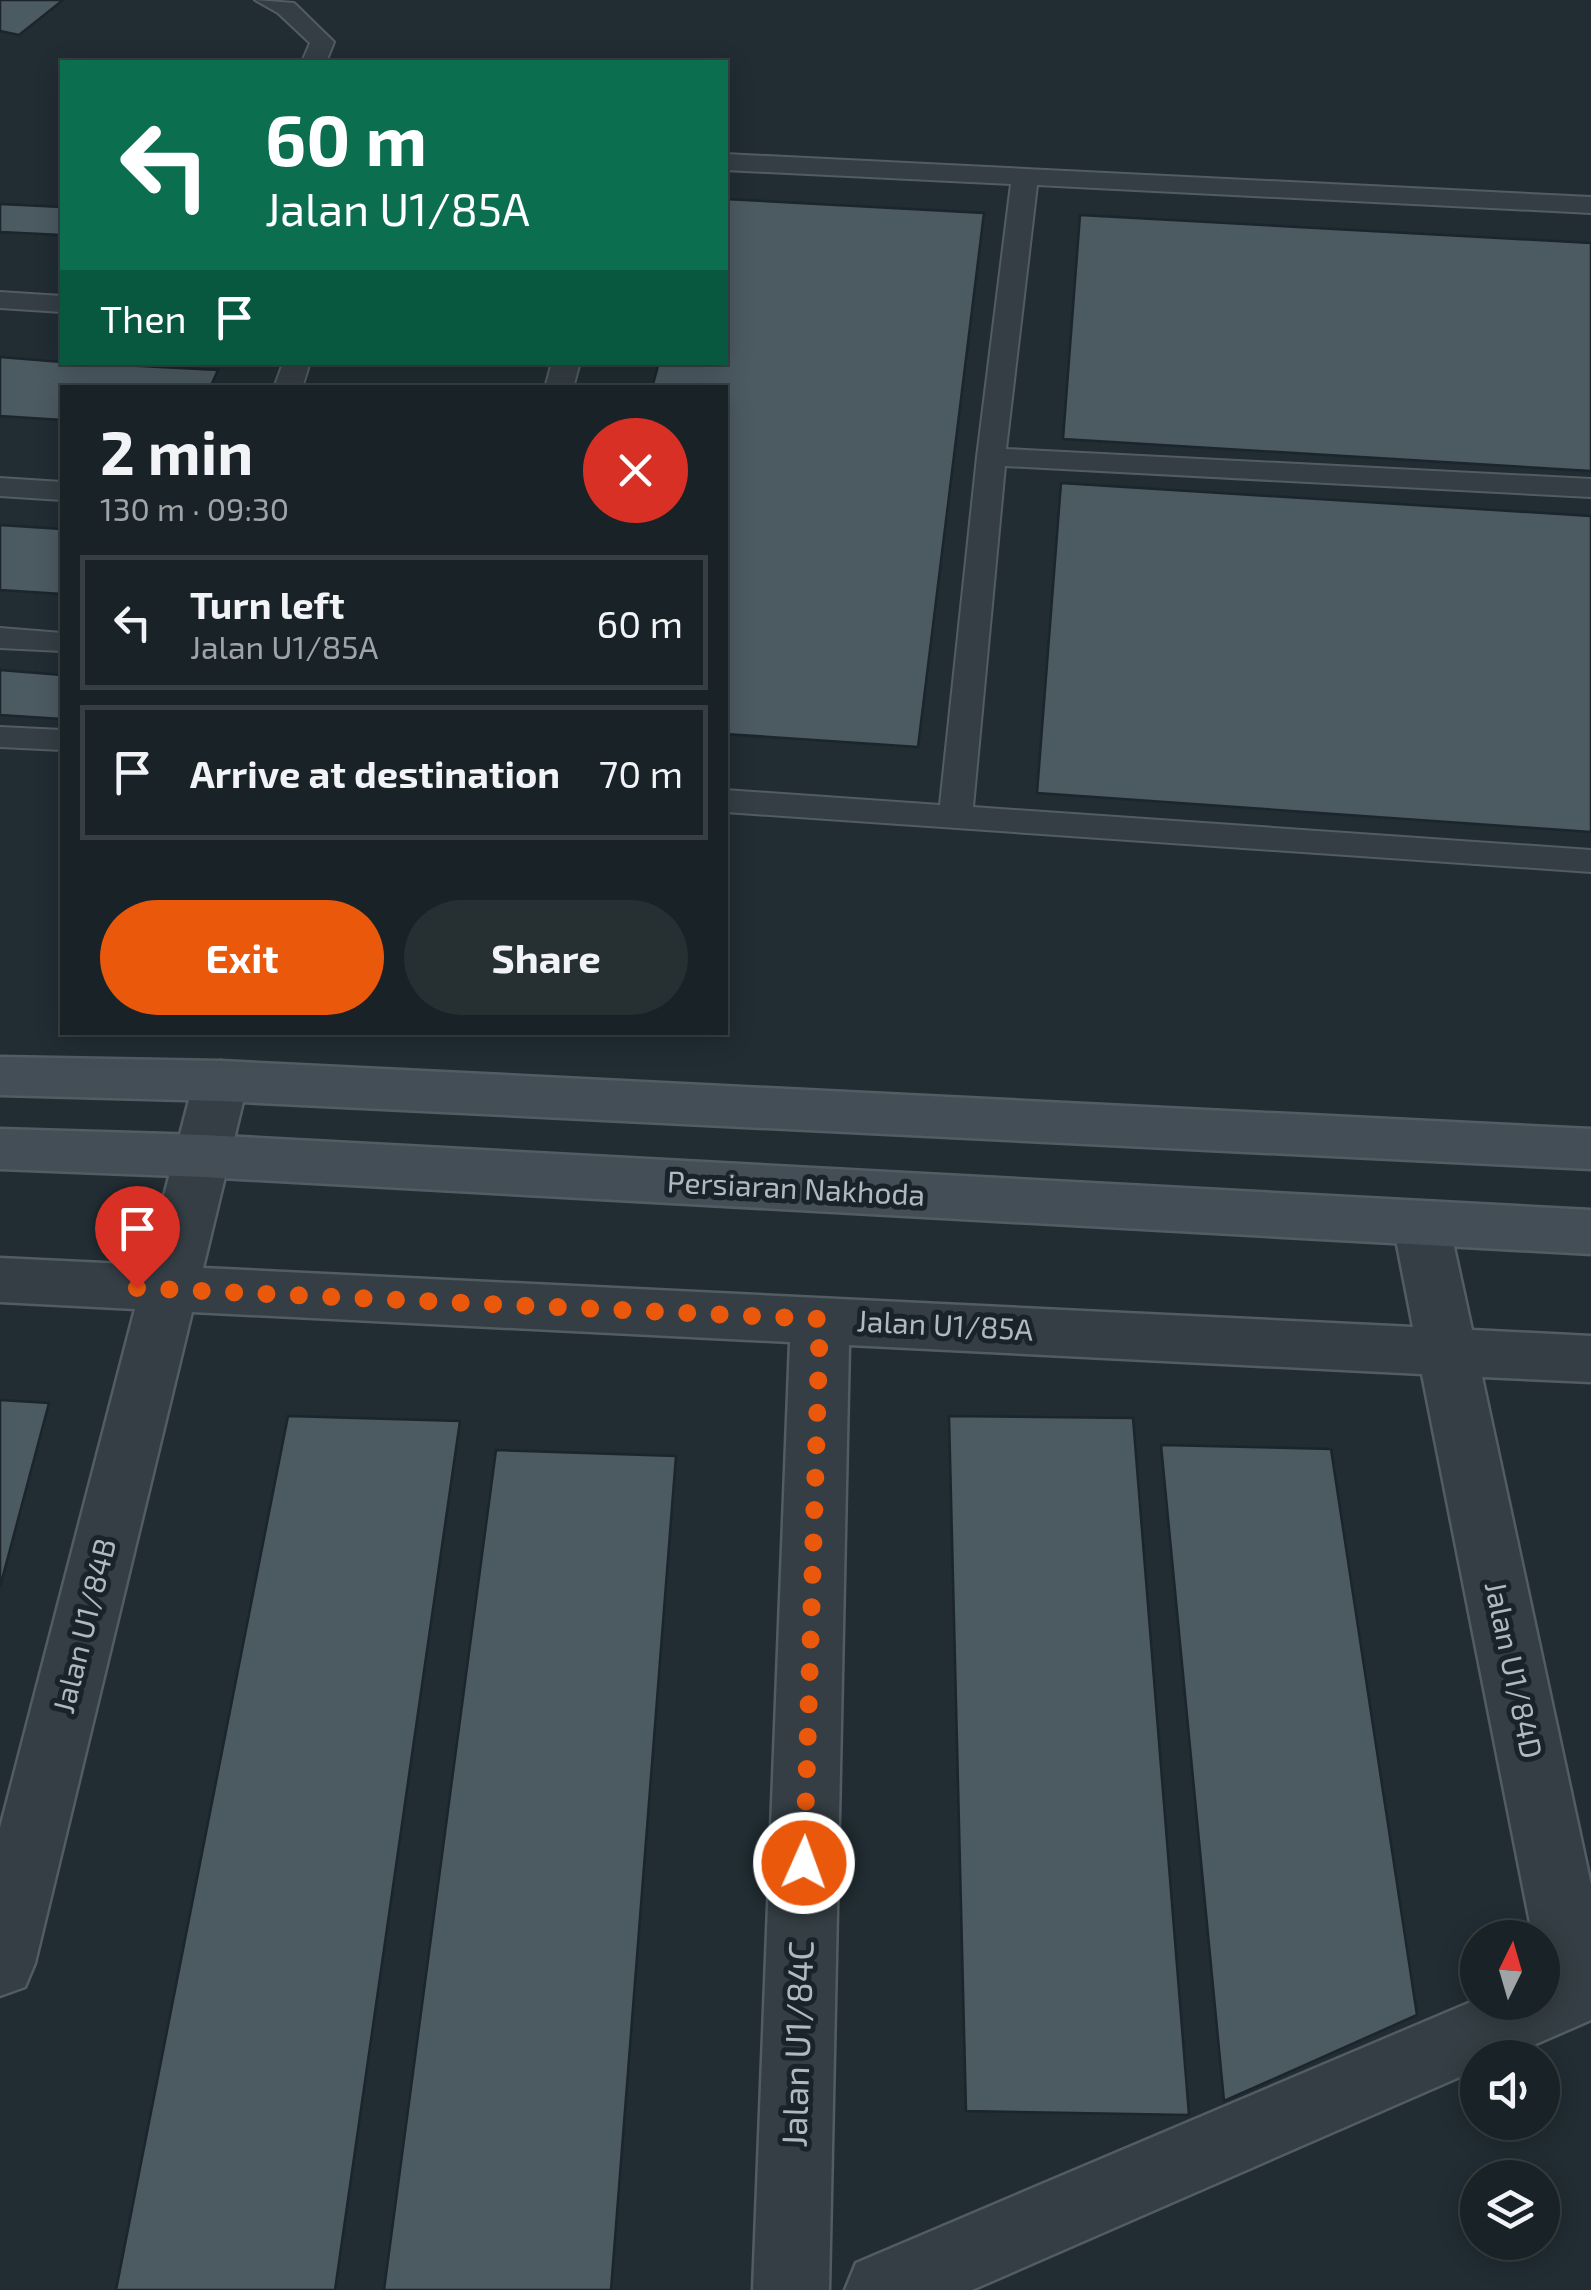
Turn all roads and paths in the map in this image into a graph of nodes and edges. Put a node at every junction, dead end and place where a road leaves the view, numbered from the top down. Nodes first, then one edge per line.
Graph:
1 (267, 0) edge
2 (315, 60) edge
3 (728, 162) edge
4 (1025, 176) junction
5 (1591, 205) edge
6 (0, 300) edge
7 (60, 304) edge
8 (992, 456) junction
9 (0, 487) edge
10 (1591, 488) edge
11 (60, 491) edge
12 (0, 638) edge
13 (60, 642) edge
14 (0, 737) edge
15 (60, 740) edge
16 (728, 800) edge
17 (956, 816) junction
18 (1591, 860) edge
19 (0, 1076) edge
20 (221, 1080) junction
21 (0, 1149) edge
22 (1591, 1149) edge
23 (203, 1156) junction
24 (1420, 1224) junction
25 (1591, 1232) edge
26 (0, 1280) edge
27 (171, 1290) junction
28 (820, 1319) junction
29 (1447, 1352) junction
30 (1591, 1359) edge
31 (0, 1962) edge
32 (1585, 1987) edge
33 (791, 2290) edge
34 (883, 2290) edge

1 - 2 lane
3 - 4 lane
4 - 5 lane
4 - 8 lane
6 - 7 lane
8 - 10 lane
8 - 17 lane
9 - 11 lane
12 - 13 lane
14 - 15 lane
16 - 17 lane
17 - 18 lane
19 - 20 street
20 - 22 street
20 - 23 street, Jalan U1/84B
21 - 23 street, Persiaran Nakhoda
23 - 24 street, Persiaran Nakhoda
23 - 27 street, Jalan U1/84B
24 - 25 street, Persiaran Nakhoda
24 - 29 street, Jalan U1/84D
26 - 27 street, Jalan U1/85A
27 - 28 street, Jalan U1/85A
27 - 31 street, Jalan U1/84B
28 - 29 street, Jalan U1/85A
28 - 33 street, Jalan U1/84C
29 - 30 street, Jalan U1/85A
29 - 32 street, Jalan U1/84D
32 - 34 street

